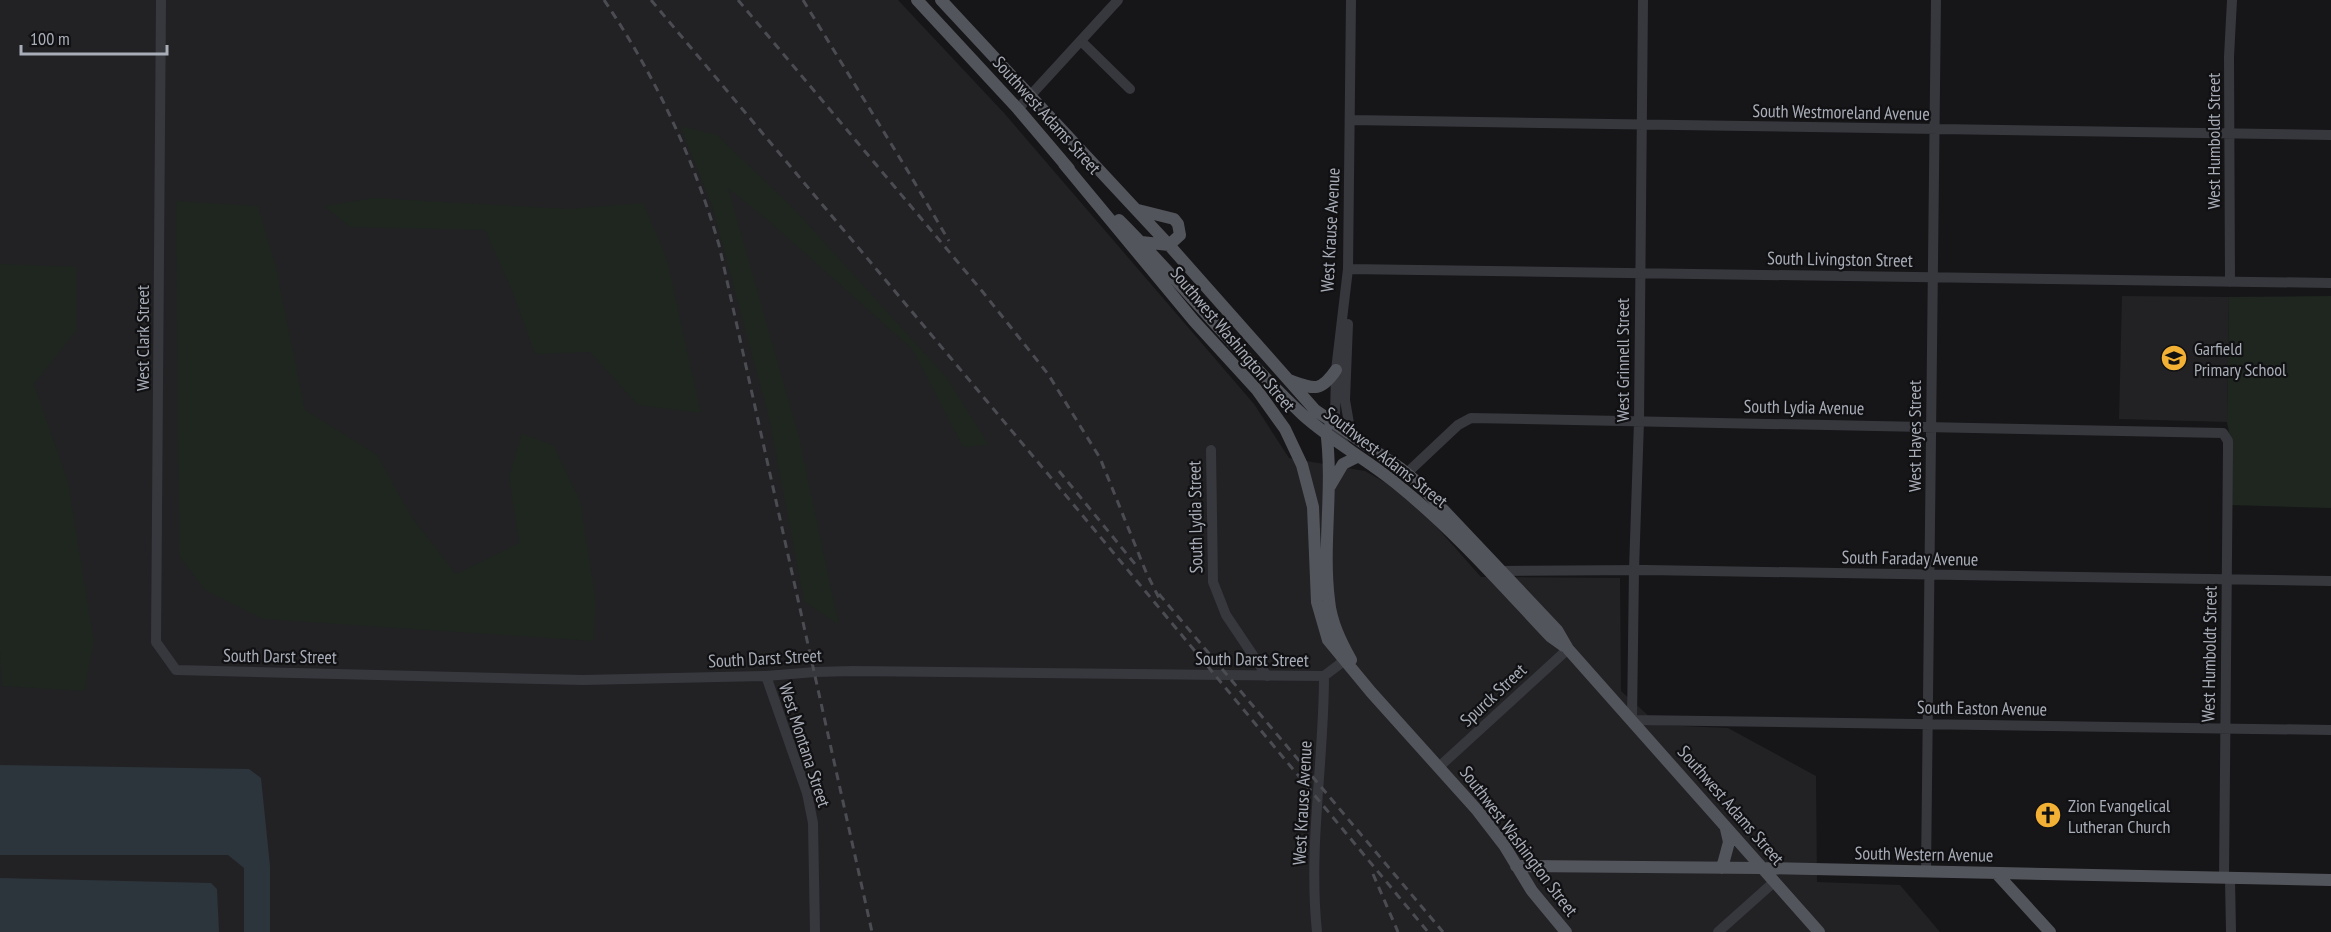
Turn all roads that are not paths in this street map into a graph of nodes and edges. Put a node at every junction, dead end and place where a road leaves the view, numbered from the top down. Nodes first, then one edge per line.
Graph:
1 (161, 0) edge
2 (917, 0) edge
3 (940, 0) edge
4 (1118, 0) edge
5 (1351, 0) edge
6 (1643, 0) edge
7 (1936, 0) edge
8 (2232, 0) edge
9 (1081, 41) junction
10 (1130, 89) dead end
11 (1032, 96) junction
12 (1018, 109) junction
13 (1350, 120) junction
14 (1642, 126) junction
15 (1934, 129) junction
16 (2229, 133) junction
17 (2331, 135) edge
18 (1064, 164) junction
19 (1136, 209) junction
20 (1141, 242) junction
21 (1169, 245) junction
22 (1348, 269) junction
23 (1640, 273) junction
24 (1931, 277) junction
25 (2230, 282) junction
26 (2331, 284) edge
27 (1336, 370) junction
28 (1288, 380) junction
29 (1316, 411) junction
30 (1639, 422) junction
31 (1335, 424) junction
32 (1930, 426) junction
33 (2223, 433) joint
34 (1326, 434) junction
35 (1351, 435) junction
36 (1211, 450) dead end
37 (1356, 456) junction
38 (1407, 473) junction
39 (1329, 487) junction
40 (1488, 570) junction
41 (1634, 570) junction
42 (1501, 571) junction
43 (1929, 574) junction
44 (2226, 579) junction
45 (2331, 581) edge
46 (1568, 649) junction
47 (1347, 659) junction
48 (176, 670) joint
49 (766, 676) junction
50 (1267, 676) junction
51 (1324, 676) junction
52 (1632, 720) junction
53 (1927, 724) junction
54 (2224, 729) junction
55 (2331, 730) edge
56 (1440, 766) junction
57 (1726, 828) junction
58 (1516, 866) junction
59 (1722, 868) junction
60 (1761, 868) junction
61 (1926, 872) junction
62 (1997, 874) junction
63 (2227, 878) junction
64 (2331, 880) edge
65 (1774, 882) junction
66 (815, 932) edge
67 (1317, 932) edge
68 (1566, 932) edge
69 (1718, 932) edge
70 (1819, 932) edge
71 (2050, 932) edge
72 (2231, 932) edge

1 - 48 street, West Clark Street
2 - 12 main road, Southwest Adams Street
3 - 11 main road, Southwest Adams Street
4 - 9 street
5 - 13 street, West Krause Avenue
6 - 14 street, West Grinnell Street
7 - 15 street, West Hayes Street
8 - 16 street, West Humboldt Street
9 - 10 street
9 - 11 street
11 - 12 street
11 - 19 main road, Southwest Adams Street
12 - 18 main road, Southwest Adams Street
13 - 14 street, South Westmoreland Avenue
13 - 22 street, West Krause Avenue
14 - 15 street, South Westmoreland Avenue
14 - 23 street, West Grinnell Street
15 - 16 street, South Westmoreland Avenue
15 - 24 street, West Hayes Street
16 - 17 street, South Westmoreland Avenue
16 - 25 street, West Humboldt Street
18 - 20 main road, Southwest Adams Street
18 - 47 main road, Southwest Washington Street
19 - 21 main road, Southwest Adams Street
19 - 21 main road
20 - 21 main road
20 - 34 main road, Southwest Adams Street
21 - 28 main road, Southwest Adams Street
22 - 23 street, South Livingston Street
22 - 27 street, West Krause Avenue
22 - 35 street
23 - 24 street, South Livingston Street
23 - 30 street, West Grinnell Street
24 - 25 street, South Livingston Street
24 - 32 street, West Hayes Street
25 - 26 street, South Livingston Street
27 - 28 main road
27 - 31 street, West Krause Avenue
28 - 29 main road, Southwest Adams Street
29 - 31 main road, Southwest Adams Street
29 - 34 main road, Southwest Washington Street
30 - 32 street, South Lydia Avenue
30 - 38 street, South Lydia Avenue
30 - 41 street, West Grinnell Street
31 - 35 main road, Southwest Adams Street
31 - 37 street
32 - 33 street, South Lydia Avenue
32 - 43 street, West Hayes Street
33 - 44 street, West Humboldt Street
34 - 37 main road, Southwest Adams Street
34 - 39 main road, Southwest Washington Street
35 - 38 main road, Southwest Adams Street
36 - 50 street, South Lydia Street
37 - 39 main road
37 - 40 main road, Southwest Adams Street
38 - 42 main road, Southwest Adams Street
39 - 47 main road, Southwest Washington Street
40 - 42 street, South Faraday Avenue
40 - 46 main road, Southwest Adams Street
41 - 42 street, South Faraday Avenue
41 - 43 street, South Faraday Avenue
41 - 52 street, West Grinnell Street
42 - 46 main road, Southwest Adams Street
43 - 44 street, South Faraday Avenue
43 - 53 street, West Hayes Street
44 - 45 street, South Faraday Avenue
44 - 54 street, West Humboldt Street
46 - 52 main road, Southwest Adams Street
46 - 56 street, Spurck Street
47 - 51 street, South Darst Street
47 - 56 main road, Southwest Washington Street
48 - 49 street, South Darst Street
49 - 50 street, South Darst Street
49 - 66 street, West Montana Street
50 - 51 street, South Darst Street
51 - 67 street, West Krause Avenue
52 - 53 street, South Easton Avenue
52 - 57 main road, Southwest Adams Street
53 - 54 street, South Easton Avenue
53 - 61 street, West Hayes Street
54 - 55 street, South Easton Avenue
54 - 63 street, West Humboldt Street
56 - 58 main road, Southwest Washington Street
57 - 59 main road
57 - 60 main road, Southwest Adams Street
58 - 59 main road, South Western Avenue
58 - 68 main road, Southwest Washington Street
59 - 60 main road, South Western Avenue
60 - 61 main road, South Western Avenue
60 - 65 main road, Southwest Adams Street
61 - 62 main road, South Western Avenue
62 - 63 main road, South Western Avenue
62 - 71 main road
63 - 64 main road, South Western Avenue
63 - 72 street, West Humboldt Street
65 - 69 street
65 - 70 main road, Southwest Adams Street

